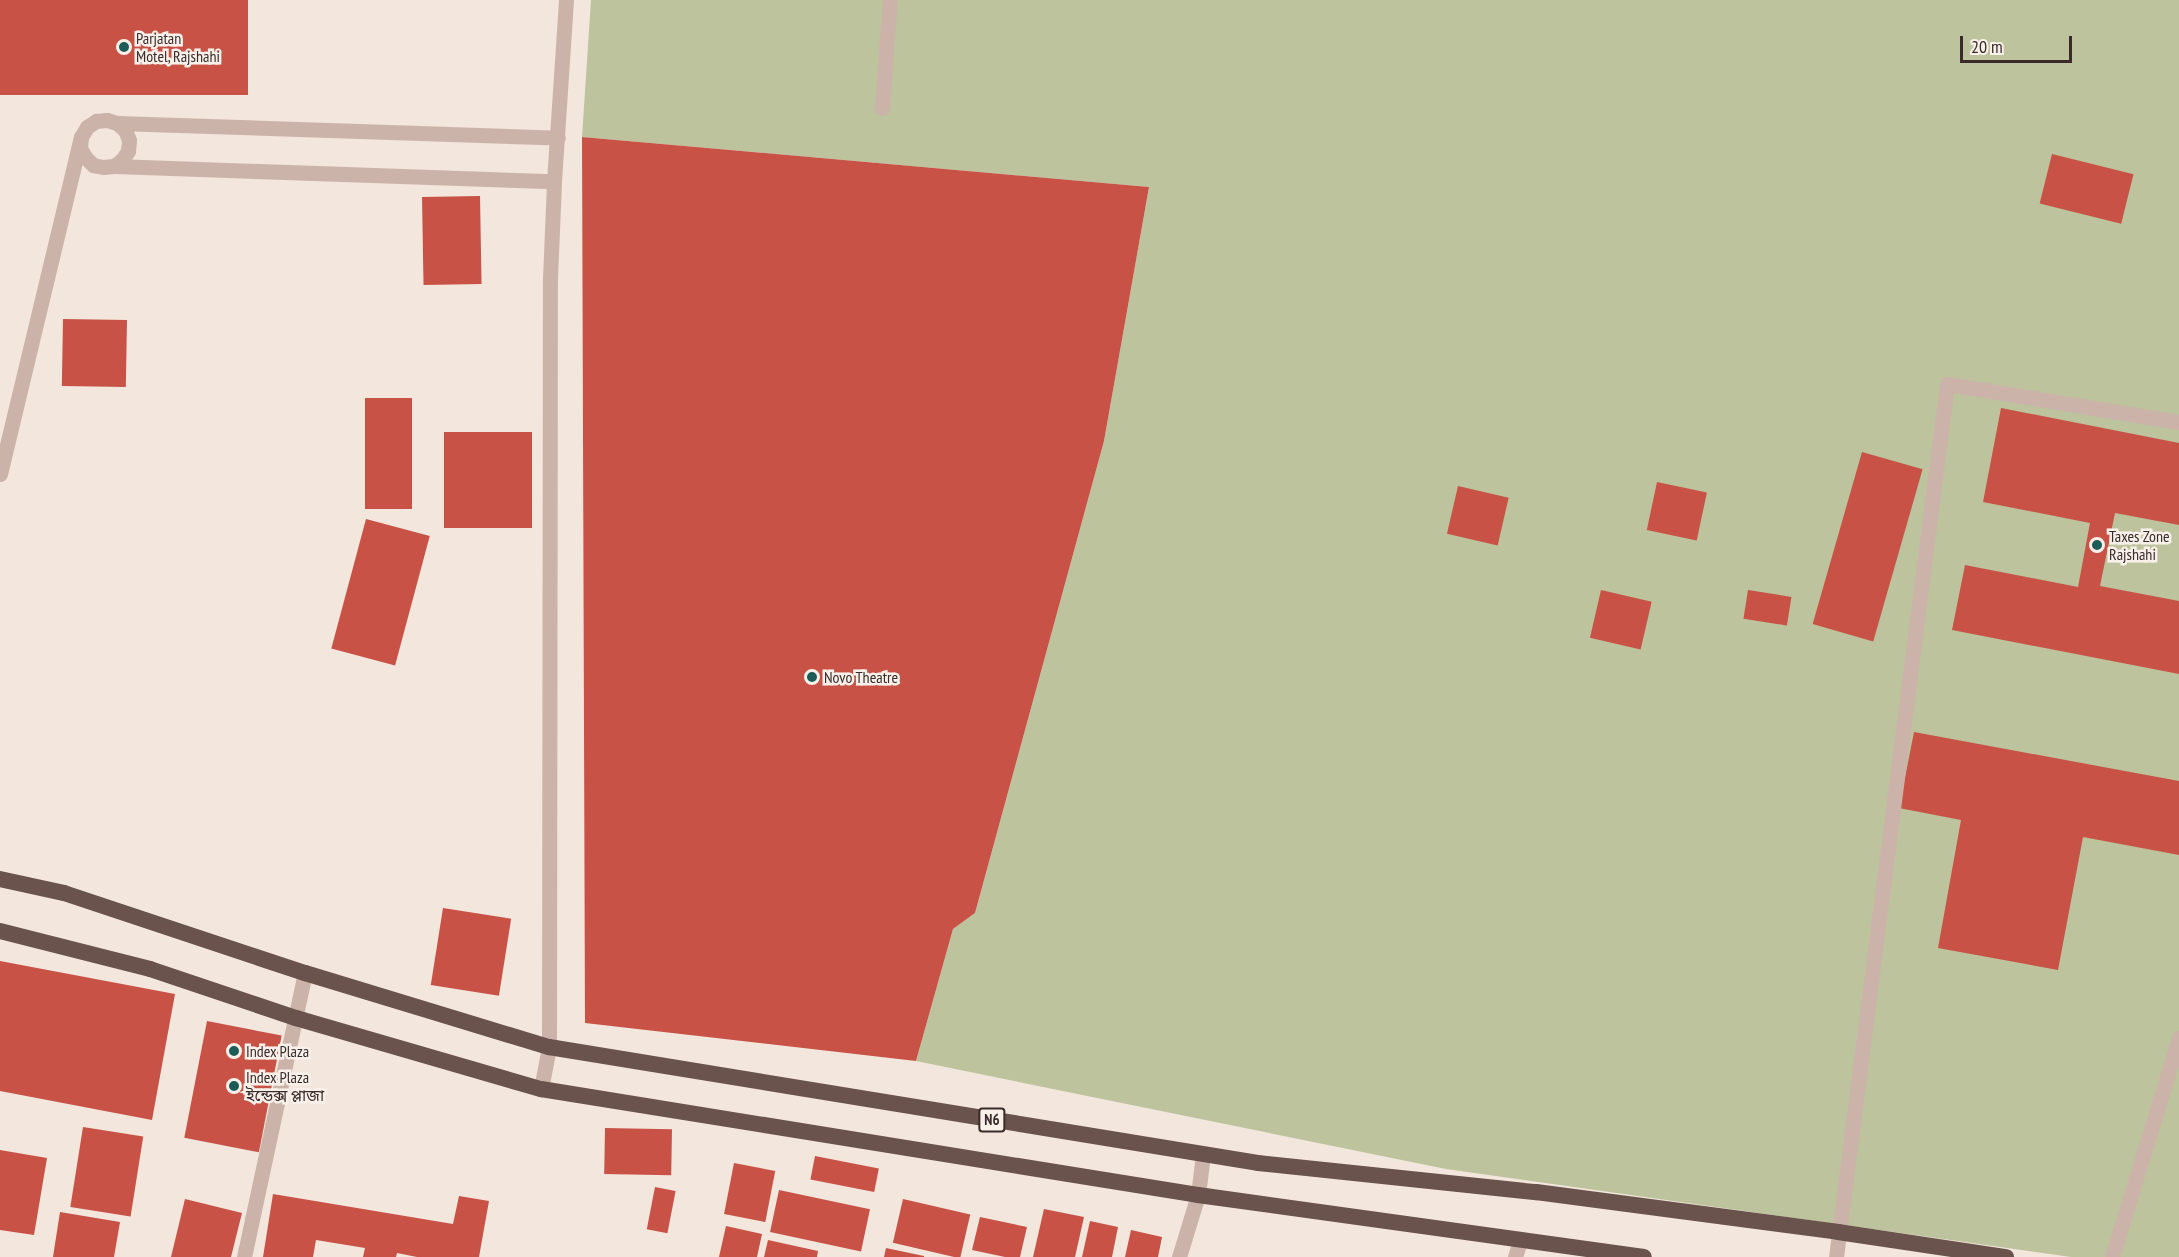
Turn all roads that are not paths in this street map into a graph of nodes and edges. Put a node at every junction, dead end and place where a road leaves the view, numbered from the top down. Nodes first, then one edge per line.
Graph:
1 (566, 0) edge
2 (890, 0) edge
3 (882, 108) dead end
4 (117, 123) junction
5 (81, 137) junction
6 (558, 138) junction
7 (114, 166) junction
8 (554, 180) junction
9 (2179, 422) edge
10 (0, 474) edge
11 (0, 879) edge
12 (0, 931) edge
13 (305, 974) junction
14 (296, 1018) junction
15 (2179, 1038) edge
16 (549, 1047) junction
17 (541, 1089) junction
18 (1203, 1154) junction
19 (1197, 1195) junction
20 (1838, 1232) junction
21 (1517, 1249) edge
22 (244, 1257) edge
23 (1179, 1257) edge
24 (1644, 1257) edge
25 (1836, 1257) edge
26 (2006, 1257) edge
27 (2112, 1257) edge

1 - 6 street
2 - 3 street
4 - 5 street
4 - 6 street
4 - 7 street
5 - 7 street
5 - 10 street
6 - 8 street
7 - 8 street
8 - 16 street
9 - 20 street
11 - 13 highway, N6
12 - 14 highway
13 - 14 street
13 - 16 highway, N6
14 - 17 highway
14 - 22 street
15 - 27 street
16 - 17 street
16 - 18 highway, N6
17 - 19 highway
18 - 19 street
18 - 20 highway, N6
19 - 21 highway
19 - 23 street
20 - 25 street
20 - 26 highway, N6
21 - 24 highway

